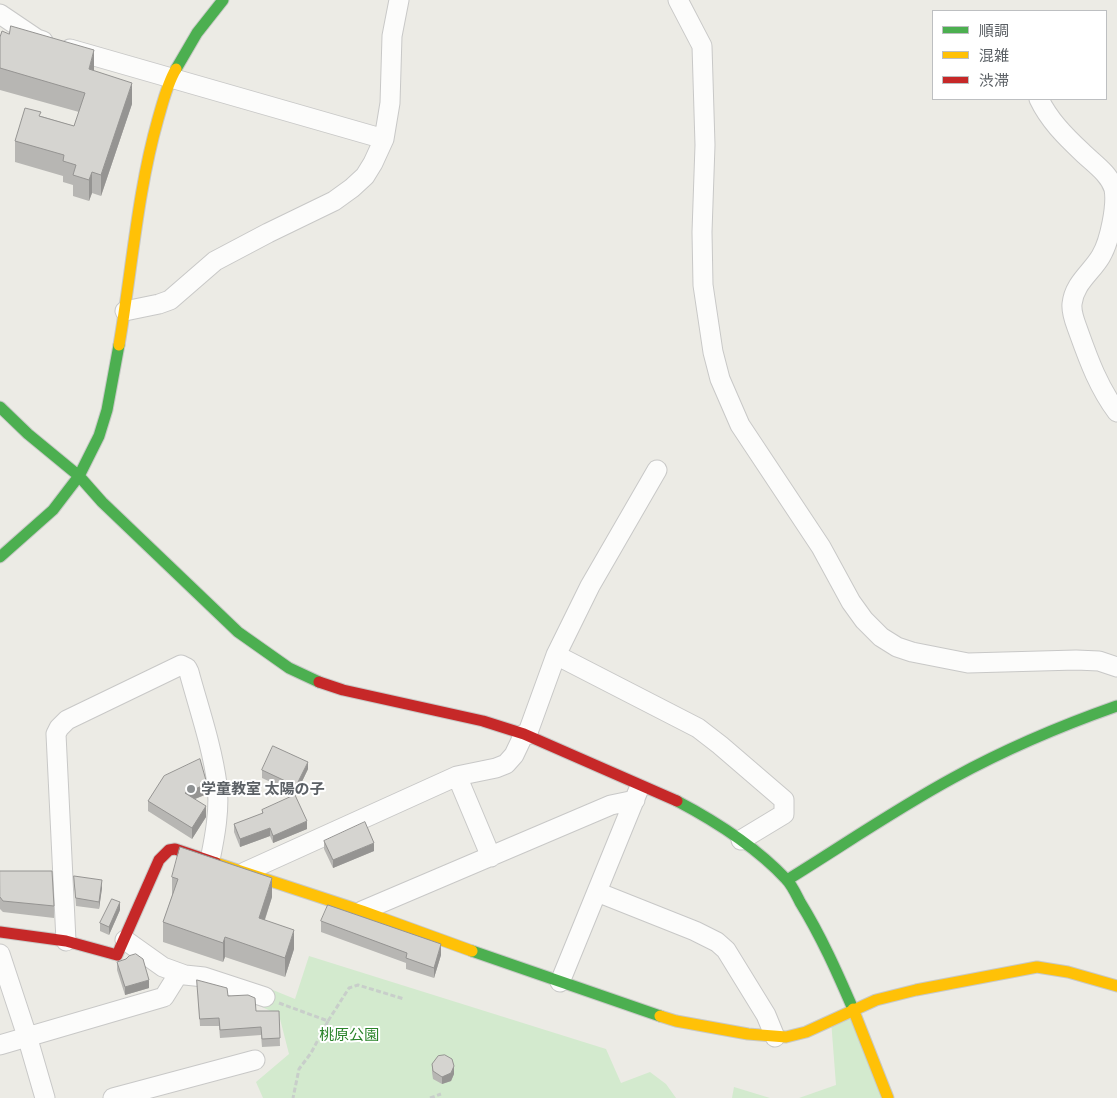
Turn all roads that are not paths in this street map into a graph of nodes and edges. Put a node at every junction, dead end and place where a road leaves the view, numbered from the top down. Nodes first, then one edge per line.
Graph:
1 (223, 0) edge
2 (399, 0) edge
3 (678, 0) edge
4 (0, 14) edge
5 (170, 78) junction
6 (1040, 100) edge
7 (384, 139) junction
8 (125, 311) junction
9 (0, 407) edge
10 (1117, 412) edge
11 (657, 470) dead end
12 (79, 476) junction
13 (0, 557) edge
14 (556, 655) junction
15 (1117, 666) edge
16 (1117, 706) edge
17 (526, 735) junction
18 (457, 776) junction
19 (638, 793) junction
20 (741, 840) junction
21 (490, 857) junction
22 (210, 860) junction
23 (245, 872) junction
24 (787, 880) junction
25 (597, 892) junction
26 (362, 912) junction
27 (0, 932) edge
28 (125, 940) junction
29 (66, 941) junction
30 (0, 954) edge
31 (179, 973) junction
32 (560, 982) junction
33 (1117, 986) edge
34 (265, 997) road end
35 (853, 1009) junction
36 (27, 1036) junction
37 (776, 1038) junction
38 (0, 1045) edge
39 (255, 1060) dead end
40 (45, 1098) edge
41 (114, 1098) edge
42 (888, 1098) edge

1 - 5 street
2 - 7 street
3 - 15 street
4 - 5 street
5 - 7 street
5 - 8 street
6 - 10 street
7 - 8 street
8 - 12 street
9 - 12 street
11 - 14 street
12 - 13 street
12 - 17 street
14 - 17 street
14 - 20 street
16 - 24 street
17 - 18 street
17 - 19 street
18 - 21 street
18 - 23 street
19 - 20 street
19 - 21 street
19 - 25 street
20 - 24 street
21 - 26 street
22 - 23 street
22 - 28 street
22 - 29 street
23 - 26 street
24 - 35 street
25 - 32 street
25 - 37 street
26 - 32 street
27 - 29 street
28 - 29 street
28 - 31 street
30 - 36 street
31 - 34 street
31 - 36 street
32 - 37 street
33 - 35 street
35 - 37 street
35 - 42 street
36 - 38 street
36 - 40 street
39 - 41 street

